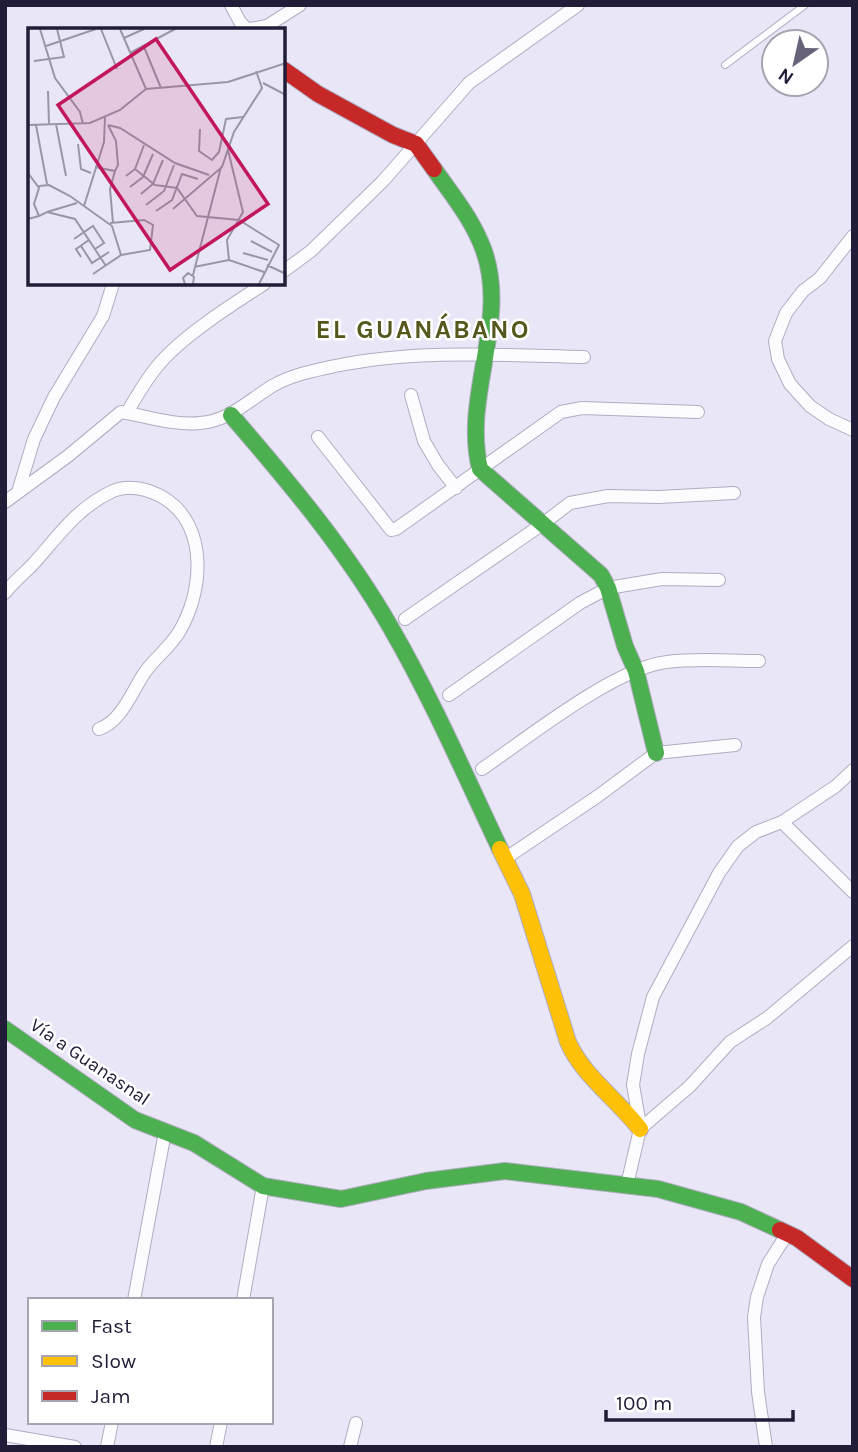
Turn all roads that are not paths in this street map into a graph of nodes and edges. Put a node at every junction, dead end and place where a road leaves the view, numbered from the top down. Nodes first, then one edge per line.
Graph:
1 (231, 5) edge
2 (300, 5) edge
3 (578, 5) edge
4 (806, 5) edge
5 (245, 28) edge
6 (257, 28) edge
7 (725, 65) dead end
8 (285, 71) edge
9 (416, 144) junction
10 (853, 236) edge
11 (285, 270) edge
12 (113, 285) edge
13 (262, 285) edge
14 (483, 355) junction
15 (584, 357) dead end
16 (411, 396) dead end
17 (698, 412) dead end
18 (127, 413) junction
19 (231, 415) junction
20 (853, 430) edge
21 (318, 437) dead end
22 (480, 469) junction
23 (456, 488) junction
24 (18, 493) junction
25 (734, 493) dead end
26 (5, 502) edge
27 (544, 523) junction
28 (719, 580) dead end
29 (608, 588) junction
30 (5, 593) edge
31 (405, 619) dead end
32 (759, 660) dead end
33 (636, 671) junction
34 (449, 695) dead end
35 (99, 729) dead end
36 (735, 745) dead end
37 (656, 753) junction
38 (482, 769) dead end
39 (853, 771) edge
40 (782, 822) junction
41 (506, 858) junction
42 (853, 892) edge
43 (853, 946) edge
44 (5, 1029) edge
45 (640, 1129) junction
46 (165, 1132) junction
47 (627, 1185) junction
48 (263, 1186) junction
49 (787, 1234) junction
50 (853, 1279) edge
51 (134, 1298) edge
52 (243, 1298) edge
53 (356, 1423) dead end
54 (111, 1424) edge
55 (221, 1424) edge
56 (5, 1435) edge
57 (75, 1447) edge
58 (107, 1447) edge
59 (216, 1447) edge
60 (350, 1447) edge
61 (766, 1447) edge

1 - 5 street
2 - 6 street
3 - 9 street
4 - 7 lane
8 - 9 street
9 - 11 street
9 - 14 street
10 - 20 street
12 - 24 street
13 - 18 street
14 - 15 street
14 - 19 street
14 - 22 street
16 - 23 street
17 - 22 street
18 - 19 street
18 - 24 street
19 - 41 street
21 - 23 street
22 - 23 street
22 - 27 street
24 - 26 street
25 - 27 street
27 - 29 street
27 - 31 street
28 - 29 street
29 - 33 street
29 - 34 street
30 - 35 street
32 - 33 street
33 - 37 street
33 - 38 street
36 - 37 street
37 - 41 street
39 - 40 street
40 - 42 street
40 - 45 street
41 - 45 street
43 - 45 street
44 - 46 street, Vía a Guanasnal
45 - 47 street
46 - 48 street, Vía a Guanasnal
46 - 51 street
47 - 48 street
47 - 49 street
48 - 52 street
49 - 50 street
49 - 61 street
53 - 60 street
54 - 58 street
55 - 59 street
56 - 57 street

